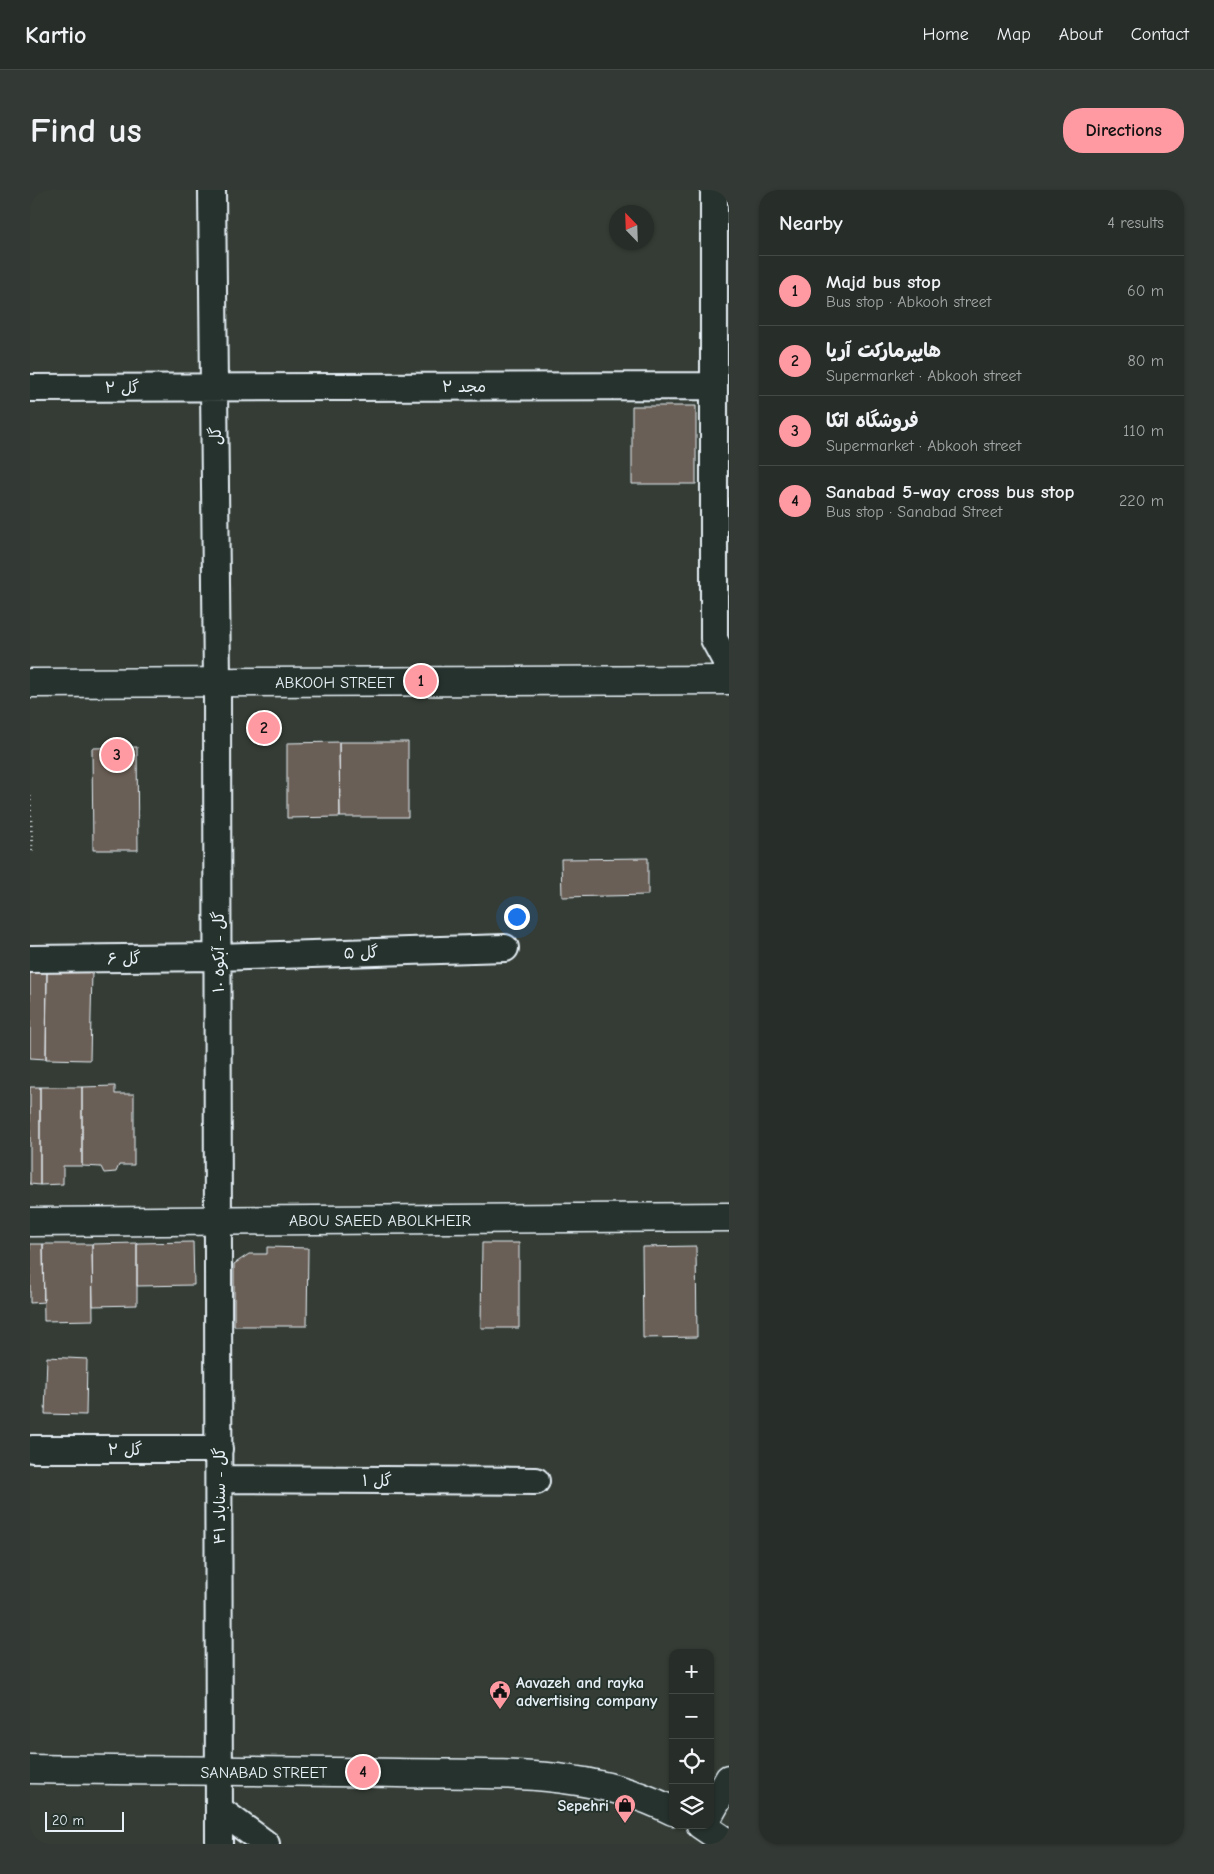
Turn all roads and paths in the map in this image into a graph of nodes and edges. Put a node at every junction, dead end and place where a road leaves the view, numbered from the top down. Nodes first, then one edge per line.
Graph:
1 (212, 190) edge
2 (714, 190) edge
3 (214, 386) junction
4 (713, 386) junction
5 (30, 388) edge
6 (729, 668) edge
7 (729, 680) edge
8 (217, 682) junction
9 (30, 683) edge
10 (30, 795) edge
11 (32, 854) dead end
12 (505, 948) dead end
13 (218, 956) junction
14 (30, 959) edge
15 (729, 1217) edge
16 (218, 1221) junction
17 (30, 1222) edge
18 (32, 1449) dead end
19 (219, 1449) junction
20 (218, 1479) junction
21 (536, 1481) dead end
22 (30, 1769) edge
23 (219, 1772) junction
24 (729, 1779) edge
25 (729, 1799) edge
26 (714, 1807) edge
27 (669, 1809) edge
28 (220, 1810) junction
29 (714, 1815) edge
30 (729, 1816) edge
31 (714, 1821) edge
32 (709, 1829) edge
33 (219, 1844) edge
34 (266, 1844) edge
35 (729, 1844) edge

1 - 3 street, گل
2 - 4 street
3 - 4 street, مجد ۲
3 - 5 street, گل ۲
3 - 8 street, گل
4 - 6 street
7 - 8 main road, ABKOOH STREET
8 - 9 main road, ABKOOH STREET
8 - 13 street, گل - آبکوه ۱۰
10 - 11 path
12 - 13 street, گل ۵
13 - 14 street, گل ۶
13 - 16 street, گل - آبکوه ۱۰
15 - 16 main road, ABOU SAEED ABOLKHEIR
16 - 17 main road, ABOU SAEED ABOLKHEIR
16 - 19 street, گل - سناباد ۴۱
18 - 19 street, گل ۲
19 - 20 street, گل - سناباد ۴۱
20 - 21 street, گل ۱
20 - 23 street, گل - سناباد ۴۱
22 - 23 main road, SANABAD STREET
23 - 27 main road, SANABAD STREET
23 - 28 street, گل - سناباد ۴۱
24 - 26 main road
25 - 29 main road
28 - 33 street, گل - سناباد ۴۱
28 - 34 street
30 - 31 main road
32 - 35 main road

